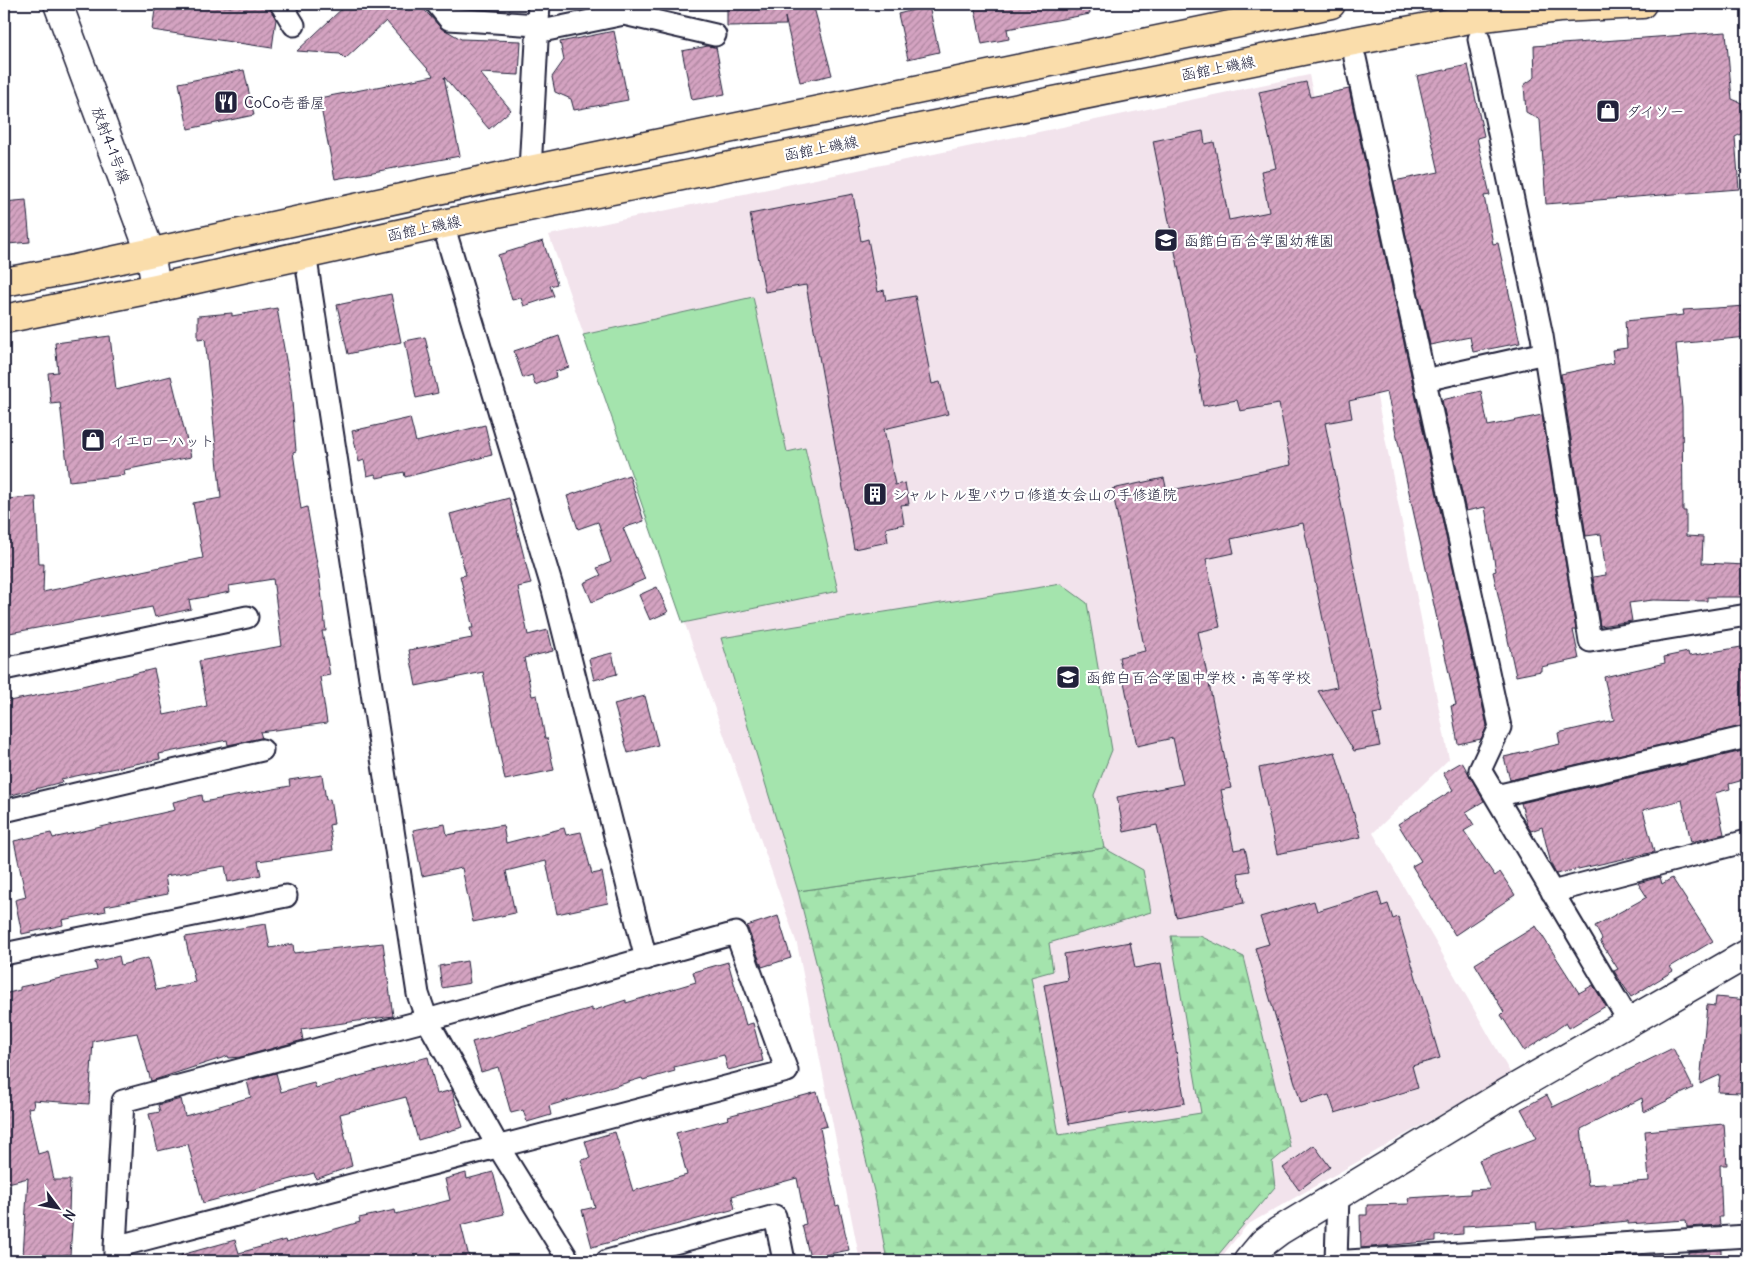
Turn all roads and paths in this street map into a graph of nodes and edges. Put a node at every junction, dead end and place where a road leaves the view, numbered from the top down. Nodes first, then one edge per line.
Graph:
1 (58, 4) edge
2 (281, 4) edge
3 (437, 4) edge
4 (539, 4) edge
5 (1331, 4) edge
6 (1642, 4) edge
7 (294, 25) dead end
8 (537, 29) junction
9 (715, 35) dead end
10 (1479, 39) dead end
11 (1355, 58) dead end
12 (530, 170) junction
13 (443, 224) junction
14 (150, 252) junction
15 (305, 254) junction
16 (4, 282) edge
17 (156, 288) junction
18 (4, 319) edge
19 (1545, 353) junction
20 (1425, 380) junction
21 (1747, 615) edge
22 (247, 618) dead end
23 (4, 669) edge
24 (1747, 736) edge
25 (262, 750) dead end
26 (1496, 796) junction
27 (4, 811) edge
28 (1747, 841) edge
29 (1552, 892) junction
30 (286, 896) dead end
31 (4, 954) edge
32 (1747, 954) edge
33 (646, 959) junction
34 (427, 1020) junction
35 (1629, 1021) junction
36 (500, 1148) junction
37 (1338, 1196) junction
38 (1747, 1236) edge
39 (115, 1254) edge
40 (569, 1261) edge
41 (607, 1261) edge
42 (784, 1261) edge
43 (1248, 1261) edge
44 (1336, 1261) edge
45 (1348, 1261) edge

1 - 14 street, 放射4-1号線
2 - 7 street
3 - 8 street
4 - 8 street
5 - 12 main road
6 - 13 main road, 函館上磯線
8 - 9 street
8 - 12 street
10 - 19 street
11 - 20 street
12 - 14 main road
13 - 15 main road, 函館上磯線
13 - 33 street
14 - 16 main road
14 - 17 street, 放射4-1号線
15 - 17 main road, 函館上磯線
15 - 34 street
17 - 18 main road, 函館上磯線
19 - 20 street
19 - 21 street
20 - 26 street
22 - 23 street
24 - 26 street
25 - 27 street
26 - 29 street
28 - 29 street
29 - 35 street
30 - 31 street
32 - 35 street
33 - 34 street
33 - 36 street
34 - 36 street
34 - 39 street
35 - 37 street
36 - 39 street
36 - 40 street
37 - 43 street
37 - 44 street
38 - 45 street
41 - 42 street

